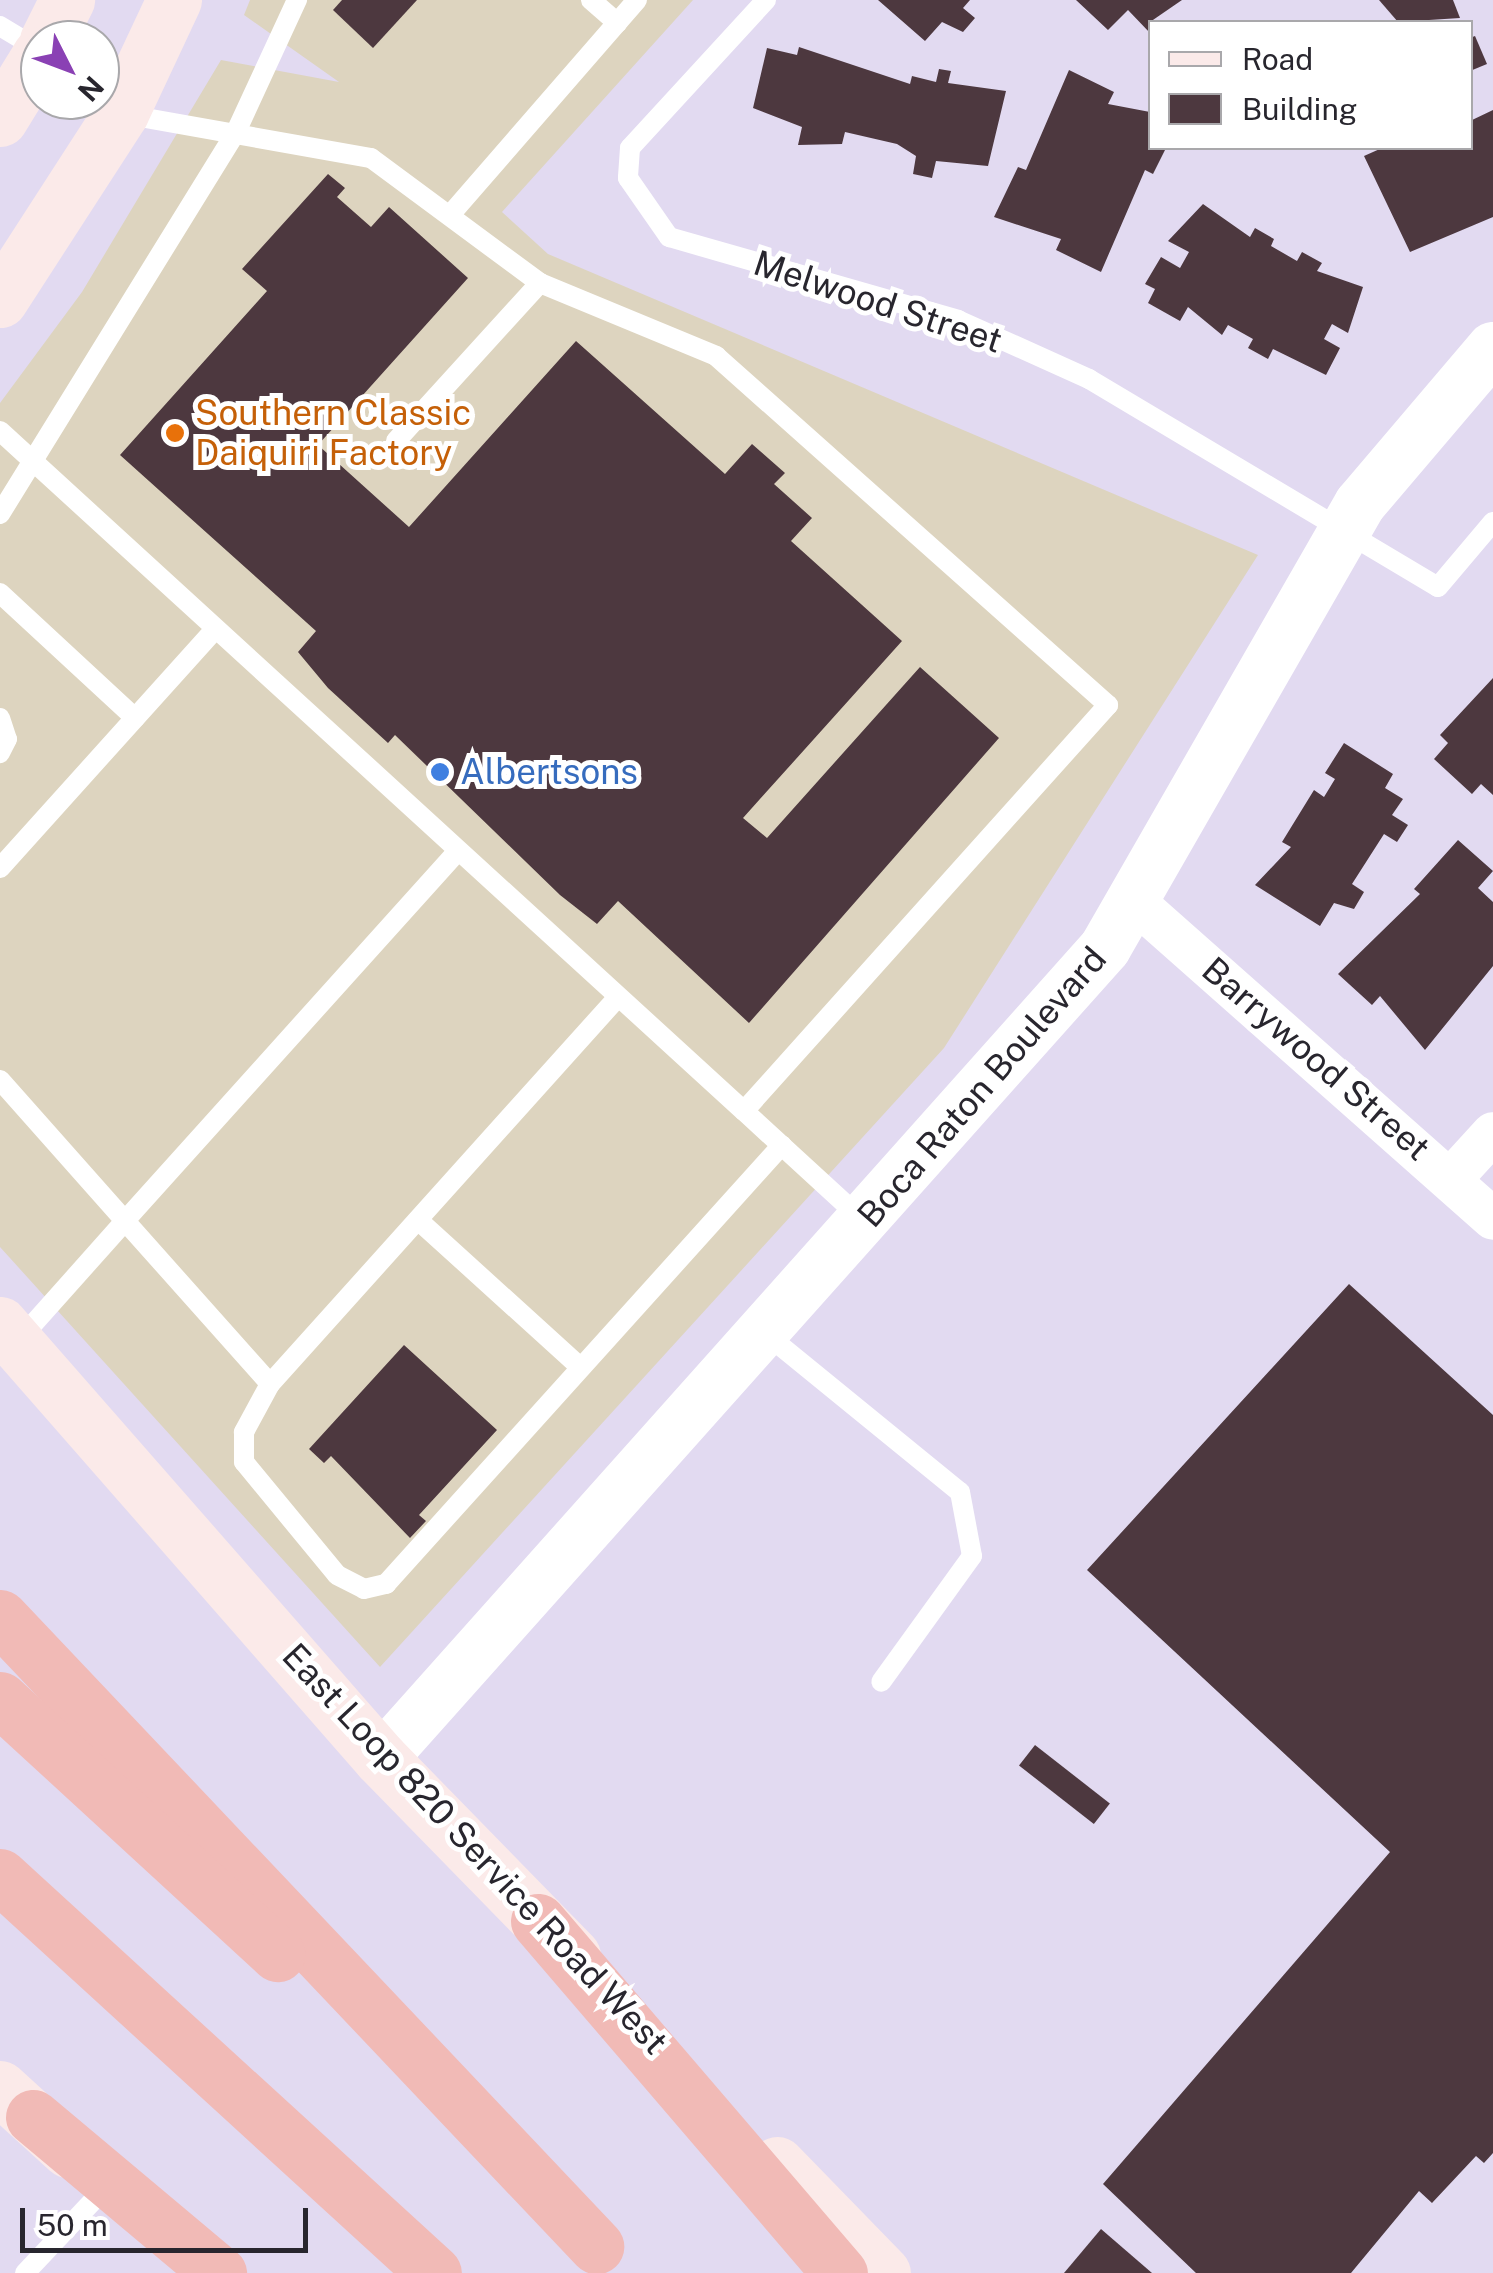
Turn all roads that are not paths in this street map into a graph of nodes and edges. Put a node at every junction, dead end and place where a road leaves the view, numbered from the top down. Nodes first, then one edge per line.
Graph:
1 (174, 0) edge
2 (296, 0) edge
3 (591, 0) edge
4 (637, 0) edge
5 (766, 0) edge
6 (617, 23) junction
7 (0, 26) edge
8 (20, 42) edge
9 (120, 85) edge
10 (20, 88) edge
11 (120, 110) edge
12 (0, 118) edge
13 (99, 120) edge
14 (235, 134) junction
15 (450, 214) junction
16 (540, 283) junction
17 (0, 300) edge
18 (1493, 348) edge
19 (0, 432) edge
20 (396, 441) dead end
21 (34, 462) junction
22 (0, 514) edge
23 (1493, 522) edge
24 (1342, 537) junction
25 (0, 593) edge
26 (215, 629) junction
27 (0, 718) edge
28 (135, 718) junction
29 (0, 753) edge
30 (456, 853) junction
31 (0, 868) edge
32 (1135, 902) junction
33 (618, 997) junction
34 (0, 1080) edge
35 (744, 1110) junction
36 (1493, 1133) edge
37 (782, 1146) junction
38 (1451, 1179) junction
39 (1493, 1219) edge
40 (418, 1220) junction
41 (125, 1221) junction
42 (866, 1222) junction
43 (8, 1333) edge
44 (766, 1334) junction
45 (580, 1368) junction
46 (270, 1384) junction
47 (0, 1617) edge
48 (881, 1682) dead end
49 (0, 1699) edge
50 (381, 1760) junction
51 (0, 1876) edge
52 (538, 1921) junction
53 (17, 2102) edge
54 (106, 2186) junction
55 (610, 2260) edge
56 (25, 2273) edge
57 (196, 2273) edge
58 (219, 2273) edge
59 (434, 2273) edge
60 (840, 2273) edge
61 (883, 2273) edge

1 - 9 main road
2 - 14 lane
3 - 6 lane
4 - 6 lane
5 - 24 lane, Melwood Street
6 - 15 lane
7 - 8 lane
10 - 12 main road
11 - 14 lane
13 - 17 main road
14 - 15 lane
14 - 21 lane
15 - 16 lane
16 - 20 lane
16 - 35 lane
18 - 24 street, Boca Raton Boulevard
19 - 21 lane
21 - 22 lane
21 - 26 lane
23 - 24 lane, Melwood Street
24 - 32 street, Boca Raton Boulevard
25 - 28 lane
26 - 28 lane
26 - 30 lane
27 - 29 lane
28 - 31 lane
30 - 33 lane
30 - 41 lane
32 - 38 street, Barrywood Street
32 - 42 street, Boca Raton Boulevard
33 - 35 lane
33 - 40 lane
34 - 41 lane
35 - 37 lane
36 - 38 street
37 - 42 lane
37 - 45 lane
38 - 39 street, Barrywood Street
40 - 45 lane
40 - 46 lane
41 - 43 lane
41 - 46 lane
42 - 44 street, Boca Raton Boulevard
43 - 50 main road, East Loop 820 Service Road West
44 - 48 lane
44 - 50 street, Boca Raton Boulevard
45 - 46 lane
47 - 55 highway
49 - 55 highway
50 - 52 main road, East Loop 820 Service Road West
51 - 59 highway
52 - 60 highway
52 - 61 main road, East Loop 820 Service Road West
53 - 54 main road
53 - 58 highway
54 - 56 lane
54 - 57 main road

